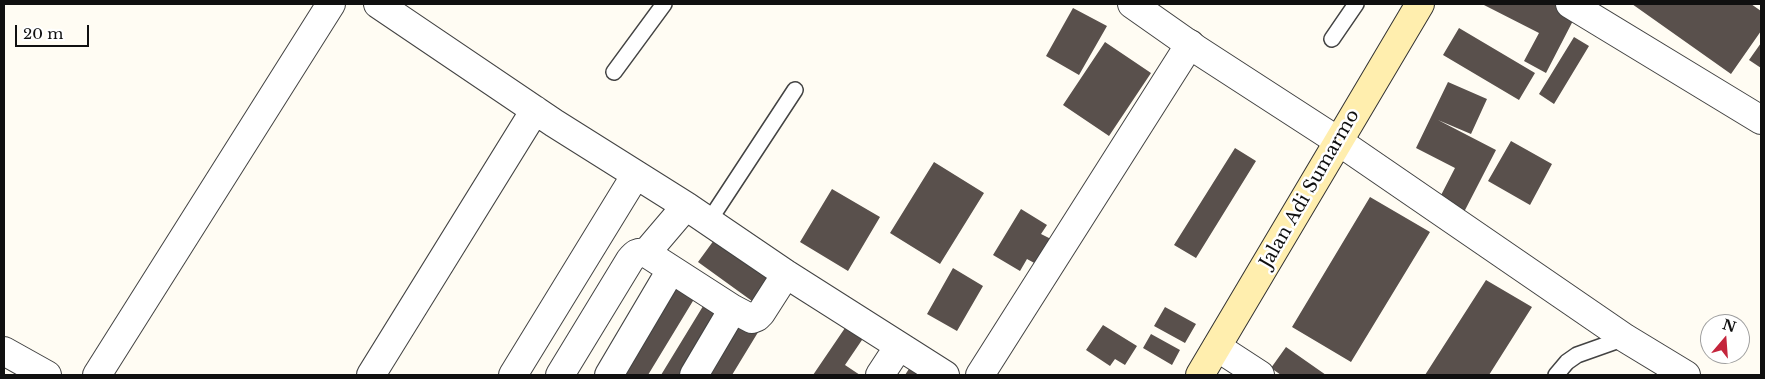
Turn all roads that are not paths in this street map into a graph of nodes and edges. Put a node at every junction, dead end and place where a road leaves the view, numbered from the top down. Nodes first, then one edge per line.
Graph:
1 (331, 4) edge
2 (378, 4) edge
3 (664, 4) edge
4 (1132, 4) edge
5 (1356, 4) edge
6 (1420, 4) edge
7 (1570, 4) edge
8 (1332, 39) dead end
9 (1190, 44) junction
10 (614, 72) dead end
11 (795, 90) dead end
12 (534, 110) junction
13 (1761, 120) edge
14 (1338, 141) junction
15 (635, 176) junction
16 (686, 206) junction
17 (709, 221) junction
18 (646, 253) junction
19 (671, 270) junction
20 (786, 274) junction
21 (733, 309) junction
22 (1625, 338) junction
23 (899, 346) junction
24 (1218, 347) junction
25 (4, 351) edge
26 (47, 375) edge
27 (97, 375) edge
28 (371, 375) edge
29 (513, 375) edge
30 (560, 375) edge
31 (609, 375) edge
32 (694, 375) edge
33 (880, 375) edge
34 (945, 375) edge
35 (980, 375) edge
36 (1200, 375) edge
37 (1260, 375) edge
38 (1556, 375) edge
39 (1686, 375) edge

1 - 27 street
2 - 12 street
3 - 10 lane
4 - 9 street
5 - 8 lane
6 - 14 main road, Jalan Adi Sumarmo
7 - 13 street
9 - 14 street
9 - 35 street
11 - 17 lane
12 - 15 street
12 - 28 street
14 - 22 street
14 - 24 main road, Jalan Adi Sumarmo
15 - 16 street
15 - 29 street
16 - 17 street
16 - 18 street
17 - 20 street
18 - 19 street
18 - 30 street
19 - 21 street
19 - 31 street
20 - 21 street
20 - 23 street
21 - 32 street
22 - 38 lane
22 - 39 street
23 - 33 street
23 - 34 street
24 - 36 main road, Jalan Adi Sumarmo
24 - 37 street
25 - 26 street

